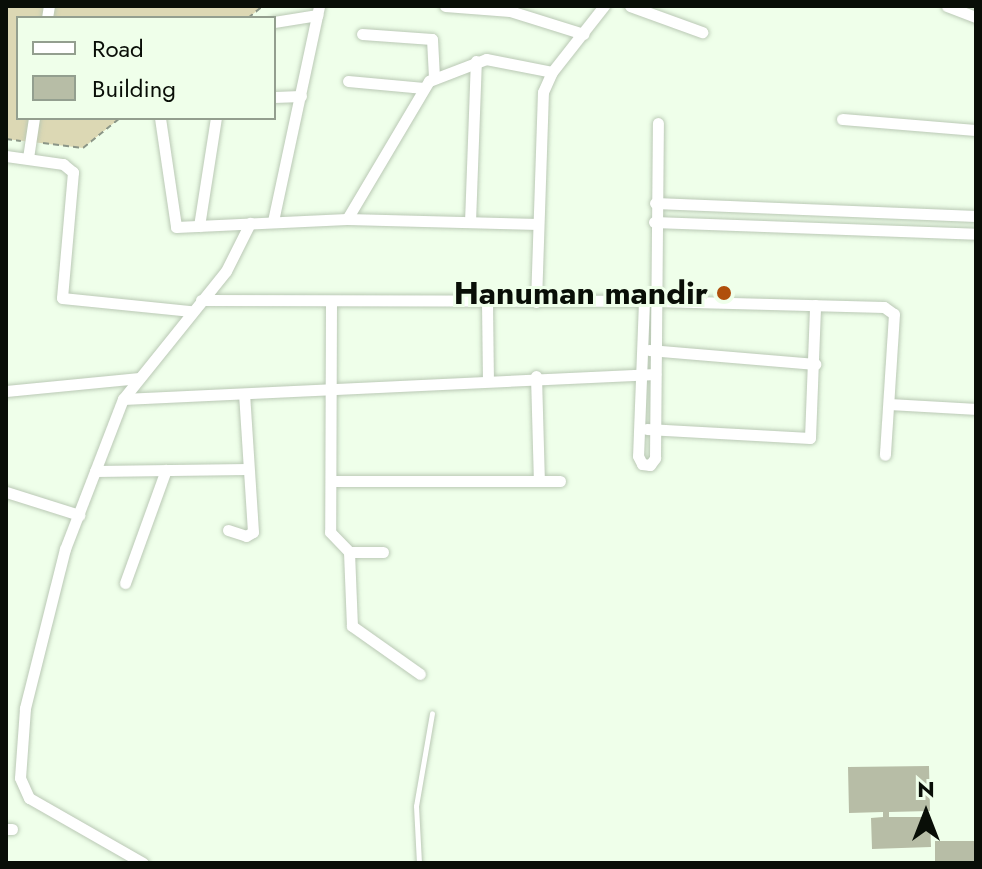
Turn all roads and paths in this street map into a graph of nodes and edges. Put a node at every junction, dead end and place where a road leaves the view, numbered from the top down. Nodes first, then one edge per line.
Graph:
1 (445, 6) edge
2 (604, 6) edge
3 (630, 6) edge
4 (947, 6) edge
5 (318, 11) edge
6 (976, 17) edge
7 (276, 22) edge
8 (702, 32) dead end
9 (362, 34) dead end
10 (584, 34) junction
11 (476, 61) junction
12 (552, 72) junction
13 (434, 78) junction
14 (348, 81) dead end
15 (424, 88) junction
16 (301, 96) junction
17 (276, 97) edge
18 (842, 119) dead end
19 (34, 120) edge
20 (118, 120) edge
21 (160, 120) edge
22 (216, 120) edge
23 (658, 123) dead end
24 (976, 130) edge
25 (6, 139) edge
26 (21, 141) dead end
27 (37, 142) dead end
28 (6, 156) edge
29 (28, 158) junction
30 (655, 203) junction
31 (976, 216) edge
32 (347, 219) junction
33 (273, 221) junction
34 (470, 222) junction
35 (654, 222) junction
36 (250, 223) junction
37 (538, 224) junction
38 (199, 226) junction
39 (976, 234) edge
40 (201, 300) junction
41 (331, 301) junction
42 (650, 301) junction
43 (487, 302) junction
44 (536, 302) junction
45 (815, 305) junction
46 (191, 311) junction
47 (642, 350) junction
48 (656, 350) junction
49 (815, 364) junction
50 (640, 374) junction
51 (655, 374) junction
52 (536, 376) junction
53 (139, 378) junction
54 (488, 379) junction
55 (328, 389) junction
56 (6, 391) edge
57 (244, 394) junction
58 (123, 399) junction
59 (890, 404) junction
60 (976, 409) edge
61 (639, 429) junction
62 (653, 429) junction
63 (885, 455) dead end
64 (247, 469) junction
65 (166, 470) junction
66 (95, 471) junction
67 (331, 481) junction
68 (539, 481) junction
69 (560, 481) dead end
70 (6, 492) edge
71 (79, 515) junction
72 (228, 530) dead end
73 (349, 552) junction
74 (383, 552) dead end
75 (125, 583) dead end
76 (420, 674) dead end
77 (432, 713) dead end
78 (143, 863) edge
79 (419, 863) edge

1 - 10 street
2 - 10 street
3 - 8 street
4 - 6 street
5 - 7 street
5 - 16 street
9 - 13 street
10 - 12 street
11 - 12 street
11 - 13 street
11 - 34 street
12 - 37 street
13 - 15 street
14 - 15 street
15 - 32 street
16 - 17 street
16 - 33 street
18 - 24 street
19 - 29 street
20 - 27 path
21 - 38 street
22 - 38 street
23 - 30 street
25 - 26 path
28 - 29 street
29 - 46 street
30 - 31 street
30 - 35 street
32 - 33 street
32 - 34 street
33 - 36 street
34 - 37 street
35 - 39 street
35 - 42 street
36 - 38 street
36 - 40 street
37 - 44 street
40 - 41 street
40 - 46 street
41 - 43 street
41 - 55 street
42 - 44 street
42 - 45 street
42 - 47 street
42 - 48 street
43 - 44 street
43 - 54 street
45 - 49 street
45 - 59 street
46 - 53 street
47 - 48 street
47 - 50 street
48 - 49 street
48 - 51 street
49 - 62 street
50 - 51 street
50 - 52 street
50 - 61 street
51 - 62 street
52 - 54 street
52 - 68 street
53 - 56 street
53 - 58 street
54 - 55 street
55 - 57 street
55 - 67 street
57 - 58 street
57 - 64 street
58 - 66 street
59 - 60 street
59 - 63 street
61 - 62 street
61 - 62 street
64 - 65 street
64 - 72 street
65 - 66 street
65 - 75 street
66 - 71 street
67 - 68 street
67 - 73 street
68 - 69 street
70 - 71 street
71 - 78 street
73 - 74 street
73 - 76 street
77 - 79 lane

